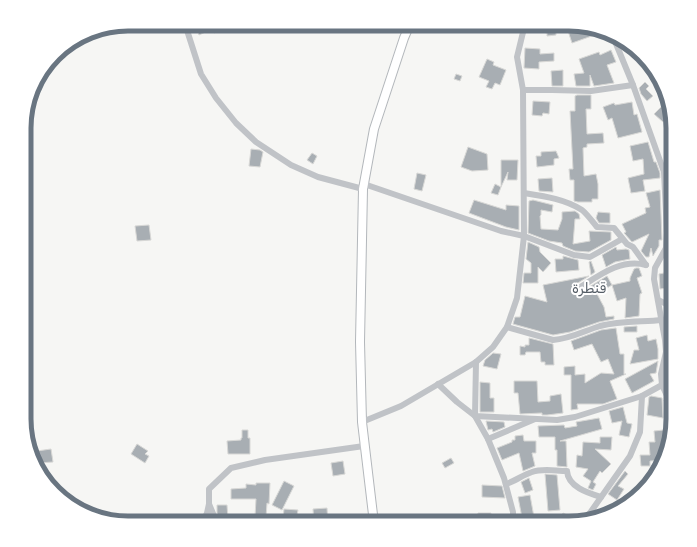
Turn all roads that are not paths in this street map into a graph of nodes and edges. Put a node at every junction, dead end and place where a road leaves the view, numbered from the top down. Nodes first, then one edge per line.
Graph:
1 (187, 31) edge
2 (407, 31) edge
3 (523, 31) edge
4 (616, 43) edge
5 (633, 85) junction
6 (523, 90) junction
7 (364, 187) junction
8 (524, 193) junction
9 (666, 213) edge
10 (524, 236) junction
11 (622, 239) junction
12 (666, 254) edge
13 (646, 265) junction
14 (656, 268) junction
15 (576, 290) dead end
16 (658, 300) junction
17 (666, 304) edge
18 (662, 320) junction
19 (507, 327) junction
20 (476, 362) junction
21 (438, 384) junction
22 (662, 385) junction
23 (666, 394) edge
24 (642, 396) junction
25 (475, 416) junction
26 (536, 419) junction
27 (362, 422) junction
28 (488, 439) junction
29 (364, 446) junction
30 (506, 484) junction
31 (601, 497) junction
32 (209, 504) junction
33 (589, 514) edge
34 (206, 516) edge
35 (214, 516) edge
36 (373, 516) edge
37 (514, 516) edge

1 - 7 street
2 - 7 main road
3 - 6 street
4 - 5 street
5 - 6 street
5 - 9 street
6 - 8 street
7 - 10 street
7 - 27 main road
8 - 10 street
8 - 11 street
10 - 11 street
10 - 19 street
11 - 13 street
12 - 14 street
13 - 14 street
13 - 15 street
14 - 16 street
16 - 17 street
16 - 18 street
18 - 19 street
18 - 22 street
19 - 20 street
20 - 21 street
20 - 25 street
21 - 25 street
21 - 27 street
22 - 23 street
22 - 24 street
24 - 26 street
24 - 31 street
25 - 26 street
25 - 28 street
26 - 28 street
27 - 29 main road
28 - 30 street
29 - 32 street
29 - 36 main road
30 - 31 street
30 - 37 street
31 - 33 street
32 - 34 street
32 - 35 street

